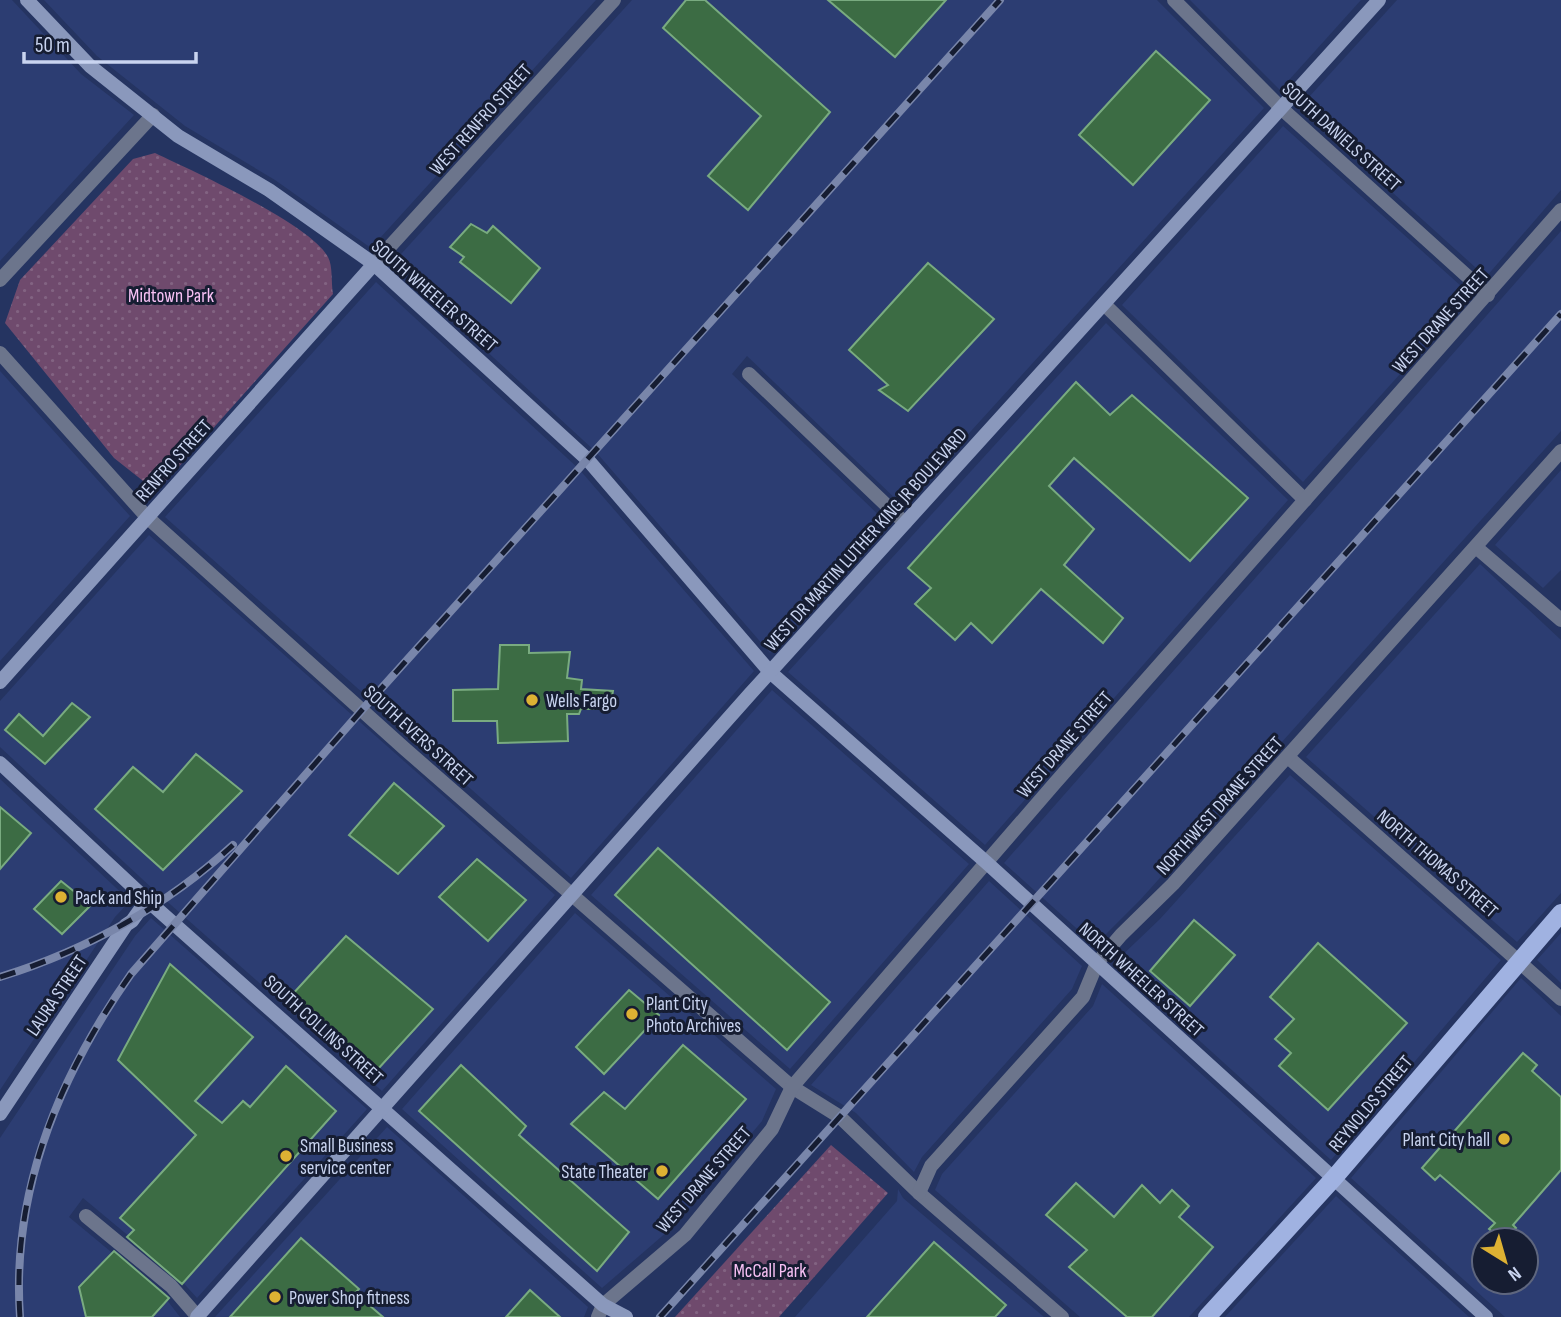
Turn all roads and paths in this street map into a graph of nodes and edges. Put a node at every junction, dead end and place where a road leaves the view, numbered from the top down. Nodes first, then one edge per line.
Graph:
1 (27, 0) edge
2 (614, 0) edge
3 (1174, 0) edge
4 (1379, 0) edge
5 (1281, 108) junction
6 (153, 115) junction
7 (1561, 210) edge
8 (374, 264) junction
9 (0, 281) edge
10 (1488, 295) junction
11 (1105, 305) junction
12 (0, 353) edge
13 (749, 374) dead end
14 (1561, 451) edge
15 (1305, 500) junction
16 (147, 517) junction
17 (905, 523) junction
18 (1477, 548) junction
19 (1561, 620) edge
20 (770, 672) junction
21 (0, 681) edge
22 (1288, 757) junction
23 (0, 763) edge
24 (987, 863) junction
25 (573, 895) junction
26 (147, 900) junction
27 (1561, 912) edge
28 (1519, 960) junction
29 (1097, 963) junction
30 (1561, 999) edge
31 (792, 1087) junction
32 (384, 1109) junction
33 (0, 1114) edge
34 (1334, 1178) junction
35 (919, 1193) junction
36 (86, 1216) dead end
37 (600, 1311) edge
38 (197, 1317) edge
39 (626, 1317) edge
40 (1062, 1317) edge
41 (1207, 1317) edge
42 (1486, 1317) edge

1 - 6 street, SOUTH WHEELER STREET
2 - 8 street, WEST RENFRO STREET
3 - 5 street, SOUTH DANIELS STREET
4 - 5 street, WEST DR MARTIN LUTHER KING JR BOULEVARD
5 - 10 street, SOUTH DANIELS STREET
5 - 11 street, WEST DR MARTIN LUTHER KING JR BOULEVARD
6 - 8 street, SOUTH WHEELER STREET
6 - 9 street
7 - 10 street, WEST DRANE STREET
8 - 16 street, RENFRO STREET
8 - 20 street, SOUTH WHEELER STREET
10 - 15 street, WEST DRANE STREET
11 - 15 street
11 - 17 street, WEST DR MARTIN LUTHER KING JR BOULEVARD
12 - 16 street, SOUTH EVERS STREET
13 - 17 street
14 - 18 street, NORTHWEST DRANE STREET
15 - 24 street, WEST DRANE STREET
16 - 21 street, RENFRO STREET
16 - 25 street, SOUTH EVERS STREET
17 - 20 street, WEST DR MARTIN LUTHER KING JR BOULEVARD
18 - 19 street
18 - 22 street, NORTHWEST DRANE STREET
20 - 24 street, NORTH WHEELER STREET
20 - 25 street, WEST DR MARTIN LUTHER KING JR BOULEVARD
22 - 28 street, NORTH THOMAS STREET
22 - 29 street, NORTHWEST DRANE STREET
23 - 26 street, SOUTH COLLINS STREET
24 - 29 street, NORTH WHEELER STREET
24 - 31 street, WEST DRANE STREET
25 - 31 street, SOUTH EVERS STREET
25 - 32 street, WEST DR MARTIN LUTHER KING JR BOULEVARD
26 - 32 street, SOUTH COLLINS STREET
26 - 33 street, LAURA STREET
27 - 28 main road, REYNOLDS STREET
28 - 30 street, NORTH THOMAS STREET
28 - 34 main road, REYNOLDS STREET
29 - 34 street, NORTH WHEELER STREET
29 - 35 street, NORTHWEST DRANE STREET
31 - 35 street, SOUTH EVERS STREET
31 - 37 street, WEST DRANE STREET
32 - 37 street, SOUTH COLLINS STREET
32 - 38 street, WEST DR MARTIN LUTHER KING JR BOULEVARD
34 - 41 main road, REYNOLDS STREET
34 - 42 street, NORTH WHEELER STREET
35 - 40 street, SOUTH EVERS STREET
36 - 38 street
37 - 39 street, SOUTH COLLINS STREET

